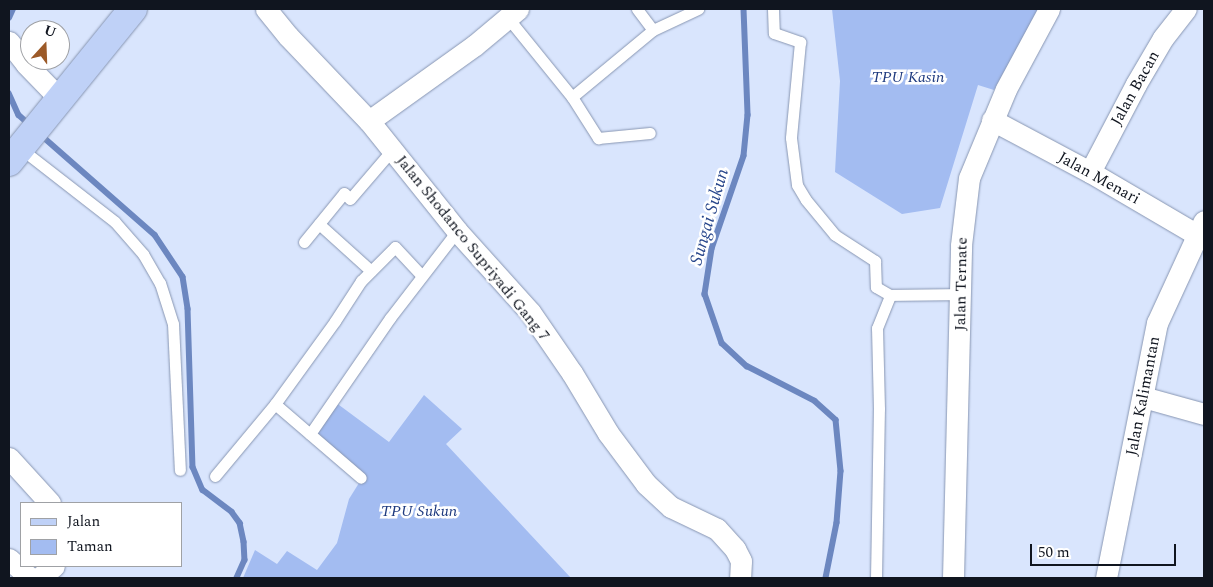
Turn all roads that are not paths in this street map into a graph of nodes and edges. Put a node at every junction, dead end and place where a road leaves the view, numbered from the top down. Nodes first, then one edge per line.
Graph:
1 (133, 9) edge
2 (266, 9) edge
3 (637, 9) edge
4 (698, 9) edge
5 (773, 9) edge
6 (1049, 9) edge
7 (1186, 9) edge
8 (513, 13) edge
9 (653, 30) junction
10 (11, 45) edge
11 (572, 97) junction
12 (54, 106) junction
13 (992, 120) junction
14 (369, 121) junction
15 (650, 132) dead end
16 (392, 150) junction
17 (17, 151) edge
18 (1090, 172) junction
19 (319, 224) junction
20 (457, 231) junction
21 (1202, 231) edge
22 (304, 242) dead end
23 (370, 271) junction
24 (421, 275) junction
25 (960, 294) junction
26 (890, 296) junction
27 (1143, 397) junction
28 (275, 404) junction
29 (1204, 414) edge
30 (310, 434) junction
31 (9, 458) edge
32 (180, 470) dead end
33 (215, 476) dead end
34 (361, 478) dead end
35 (49, 502) edge
36 (9, 559) edge
37 (53, 567) edge
38 (30, 578) edge
39 (40, 578) edge
40 (740, 578) edge
41 (876, 578) edge
42 (954, 578) edge
43 (1106, 578) edge

1 - 12 main road
2 - 14 street, Jalan Shodanco Supriyadi Gang 7
3 - 9 lane
4 - 9 lane
5 - 26 lane
6 - 13 street, Jalan Ternate
7 - 18 street, Jalan Bacan
8 - 11 lane
8 - 14 street
9 - 11 lane
10 - 12 street
11 - 15 lane
12 - 17 main road
13 - 18 street, Jalan Menari
13 - 25 street, Jalan Ternate
14 - 16 street, Jalan Shodanco Supriyadi Gang 7
16 - 19 lane
16 - 20 street, Jalan Shodanco Supriyadi Gang 7
17 - 32 lane
18 - 21 street, Jalan Menari
19 - 22 lane
19 - 23 lane
20 - 24 lane
20 - 40 street, Jalan Shodanco Supriyadi Gang 7
21 - 27 street, Jalan Kalimantan
23 - 24 lane
23 - 28 lane
24 - 30 lane
25 - 26 lane
25 - 42 street, Jalan Ternate
26 - 41 lane
27 - 29 street
27 - 43 street, Jalan Kalimantan
28 - 30 lane
28 - 33 lane
30 - 34 lane
31 - 35 street
36 - 38 street
37 - 39 street

